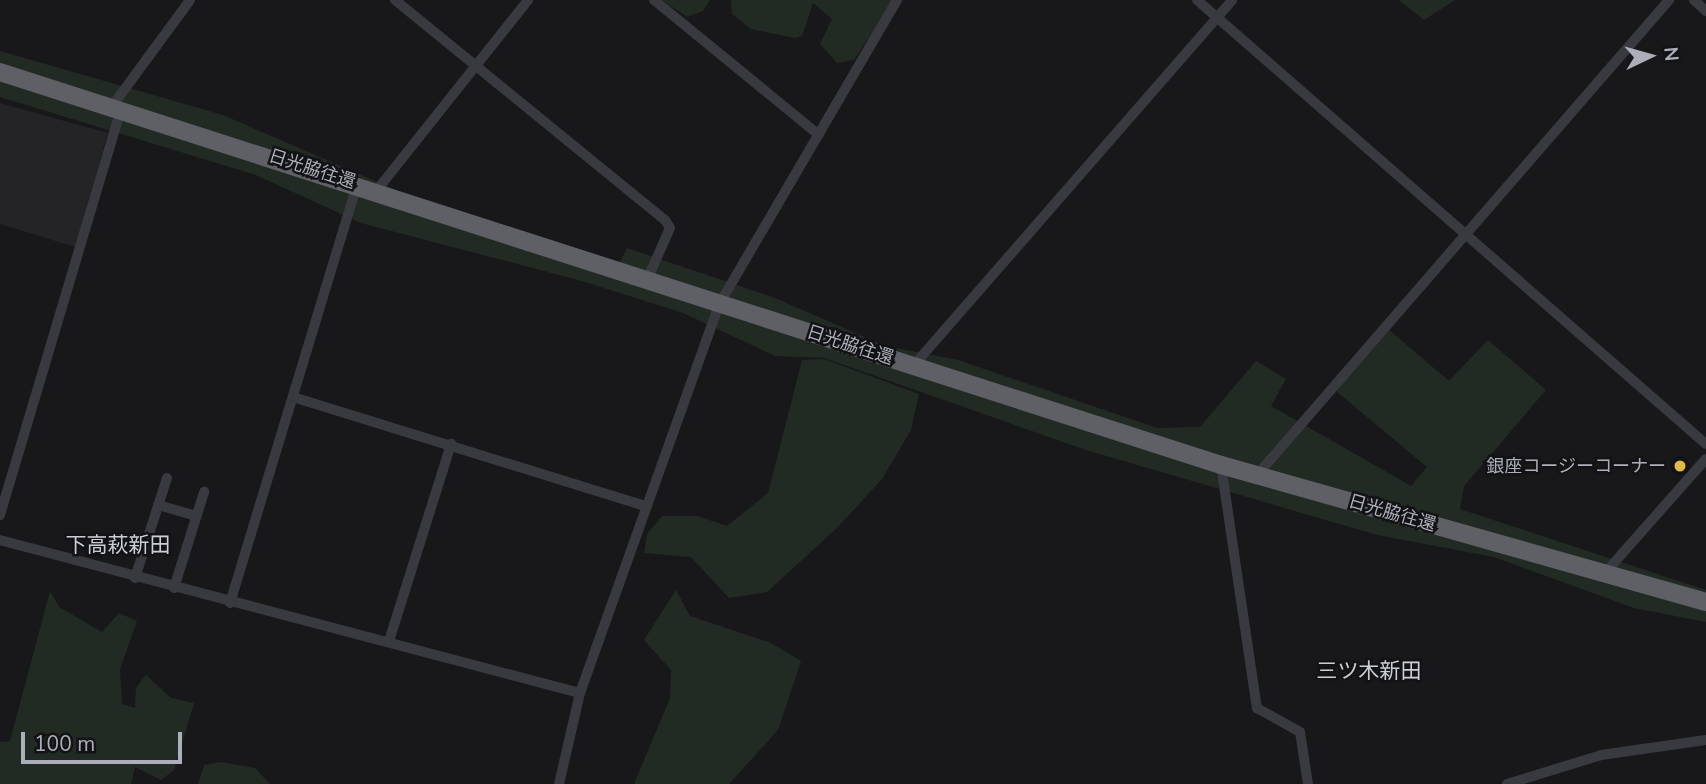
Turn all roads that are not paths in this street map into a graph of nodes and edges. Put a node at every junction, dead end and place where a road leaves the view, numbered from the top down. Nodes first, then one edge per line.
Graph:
1 (190, 0) edge
2 (395, 0) edge
3 (528, 0) edge
4 (654, 0) edge
5 (897, 0) edge
6 (1197, 0) edge
7 (1232, 0) edge
8 (1669, 0) edge
9 (1694, 0) edge
10 (1706, 11) edge
11 (1217, 17) junction
12 (474, 64) junction
13 (0, 72) edge
14 (117, 106) junction
15 (819, 135) junction
16 (357, 184) junction
17 (377, 190) junction
18 (1465, 233) junction
19 (648, 280) junction
20 (720, 303) junction
21 (914, 365) junction
22 (293, 397) junction
23 (452, 444) junction
24 (1706, 444) edge
25 (1706, 459) edge
26 (1221, 465) junction
27 (1257, 475) junction
28 (167, 478) dead end
29 (204, 492) dead end
30 (158, 505) junction
31 (646, 506) junction
32 (0, 515) edge
33 (196, 516) junction
34 (0, 540) edge
35 (1605, 573) junction
36 (135, 578) junction
37 (174, 588) junction
38 (1706, 602) edge
39 (230, 603) junction
40 (389, 641) junction
41 (580, 693) junction
42 (1706, 740) edge
43 (558, 784) edge
44 (1308, 784) edge
45 (1507, 784) edge

1 - 14 street
2 - 12 street
3 - 12 street
4 - 15 street
5 - 15 street
6 - 11 street
7 - 11 street
8 - 18 street
9 - 10 street
11 - 18 street
11 - 21 street
12 - 17 street
12 - 19 street
13 - 14 highway, 日光脇往還
14 - 16 highway, 日光脇往還
14 - 32 street
15 - 20 street
16 - 17 highway, 日光脇往還
16 - 22 street
17 - 19 highway, 日光脇往還
18 - 24 street
18 - 27 street
19 - 20 highway, 日光脇往還
20 - 21 highway, 日光脇往還
20 - 31 street
21 - 26 highway, 日光脇往還
22 - 23 street
22 - 39 street
23 - 31 street
23 - 40 street
25 - 35 street
26 - 27 highway, 日光脇往還
26 - 44 street
27 - 35 highway, 日光脇往還
28 - 30 street
29 - 33 street
30 - 33 street
30 - 36 street
31 - 41 street
33 - 37 street
34 - 36 street
35 - 38 highway, 日光脇往還
36 - 37 street
37 - 39 street
39 - 40 street
40 - 41 street
41 - 43 street
42 - 45 street

